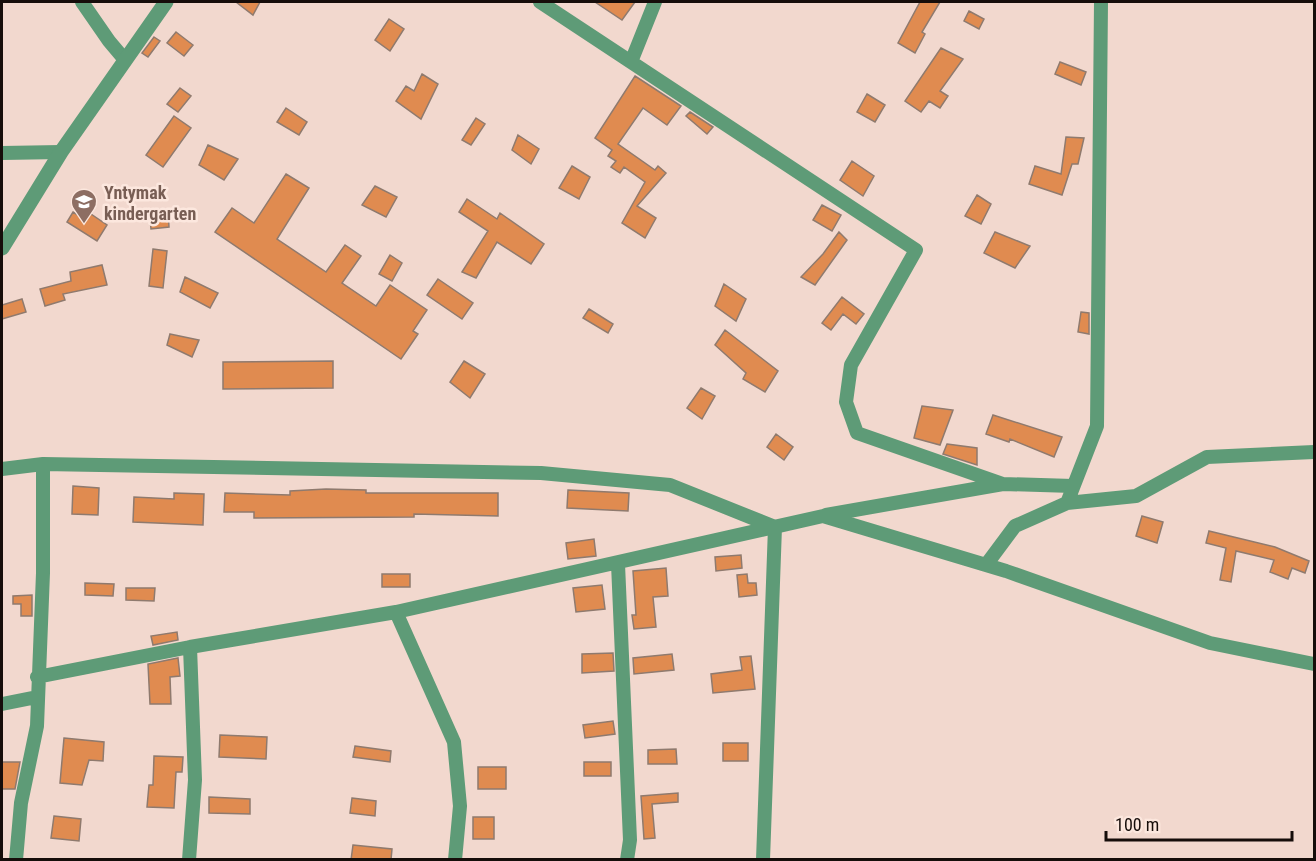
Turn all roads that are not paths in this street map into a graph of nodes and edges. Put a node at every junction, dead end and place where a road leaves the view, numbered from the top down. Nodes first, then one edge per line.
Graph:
1 (82, 2) edge
2 (166, 2) edge
3 (540, 2) edge
4 (655, 2) edge
5 (1101, 2) edge
6 (125, 60) junction
7 (632, 62) junction
8 (61, 152) junction
9 (2, 153) edge
10 (2, 248) edge
11 (1314, 452) edge
12 (43, 464) junction
13 (2, 469) edge
14 (1003, 484) junction
15 (1073, 486) junction
16 (1067, 503) junction
17 (823, 516) junction
18 (775, 527) junction
19 (618, 564) junction
20 (986, 565) junction
21 (396, 612) junction
22 (190, 647) junction
23 (1314, 664) edge
24 (37, 677) junction
25 (37, 697) junction
26 (2, 704) edge
27 (16, 860) edge
28 (189, 860) edge
29 (455, 860) edge
30 (627, 860) edge
31 (763, 860) edge

1 - 6 street
2 - 6 street
3 - 7 street
4 - 7 street
5 - 15 street
6 - 8 street
7 - 14 street
8 - 9 street
8 - 10 street
11 - 16 street
12 - 13 street
12 - 18 street
12 - 24 street
14 - 15 street
14 - 17 street
15 - 16 street
16 - 20 street
17 - 18 street
17 - 20 street
18 - 19 street
18 - 31 street
19 - 21 street
19 - 30 street
20 - 23 street
21 - 22 street
21 - 29 street
22 - 24 street
22 - 28 street
24 - 25 street
25 - 26 street
25 - 27 street

